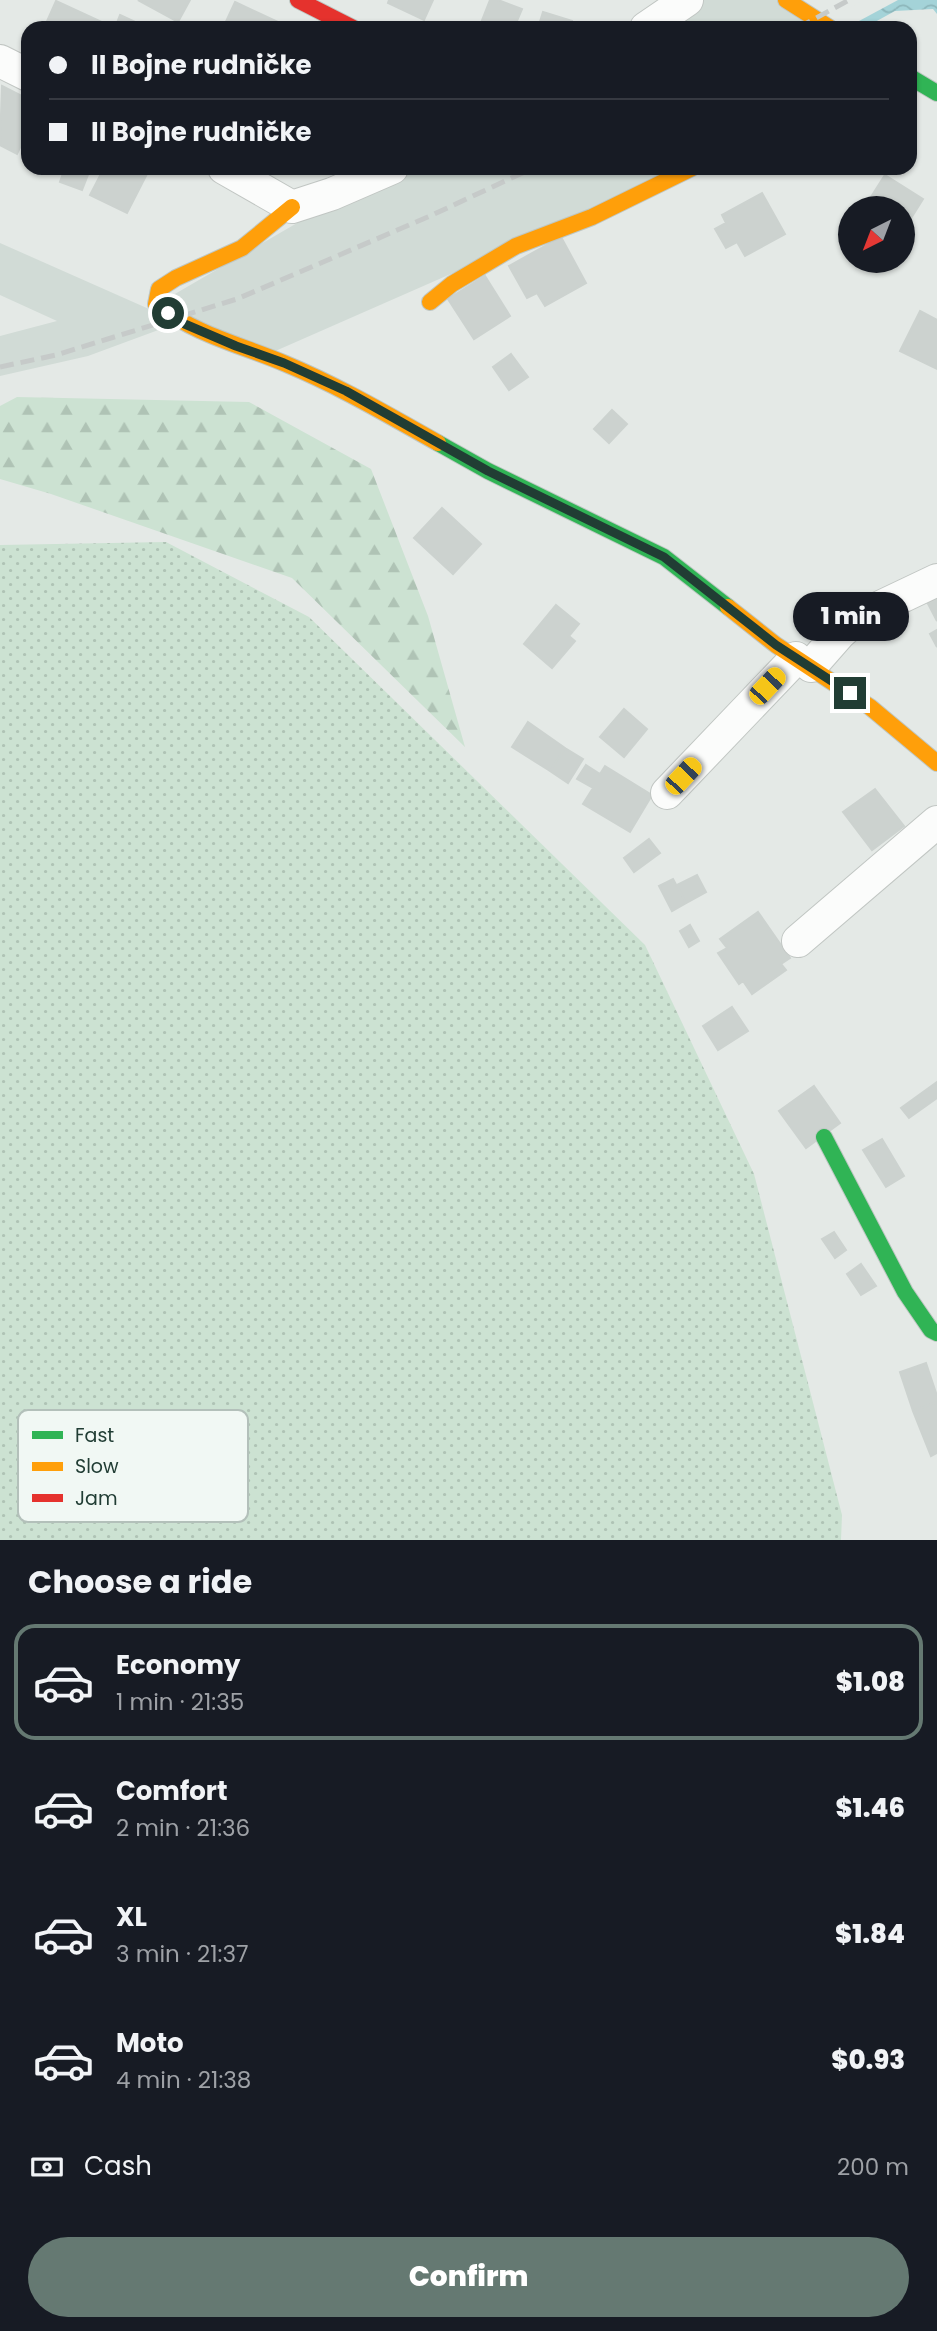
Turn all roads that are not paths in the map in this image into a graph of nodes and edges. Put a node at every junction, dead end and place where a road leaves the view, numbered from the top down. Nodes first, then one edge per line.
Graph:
1 (298, 0) edge
2 (687, 0) edge
3 (786, 0) edge
4 (339, 21) edge
5 (656, 21) edge
6 (819, 21) edge
7 (0, 61) edge
8 (21, 72) edge
9 (917, 81) edge
10 (937, 93) edge
11 (235, 175) edge
12 (376, 175) edge
13 (678, 175) edge
14 (292, 207) junction
15 (430, 302) dead end
16 (937, 580) edge
17 (803, 662) junction
18 (937, 763) edge
19 (667, 793) dead end
20 (937, 822) edge
21 (798, 941) dead end
22 (824, 1137) dead end
23 (937, 1333) edge

1 - 4 street
2 - 5 street
3 - 6 street
7 - 8 street
9 - 10 street
11 - 14 street
12 - 14 street
13 - 15 street
14 - 17 street
16 - 17 street
17 - 18 street
17 - 19 street
20 - 21 street
22 - 23 street

